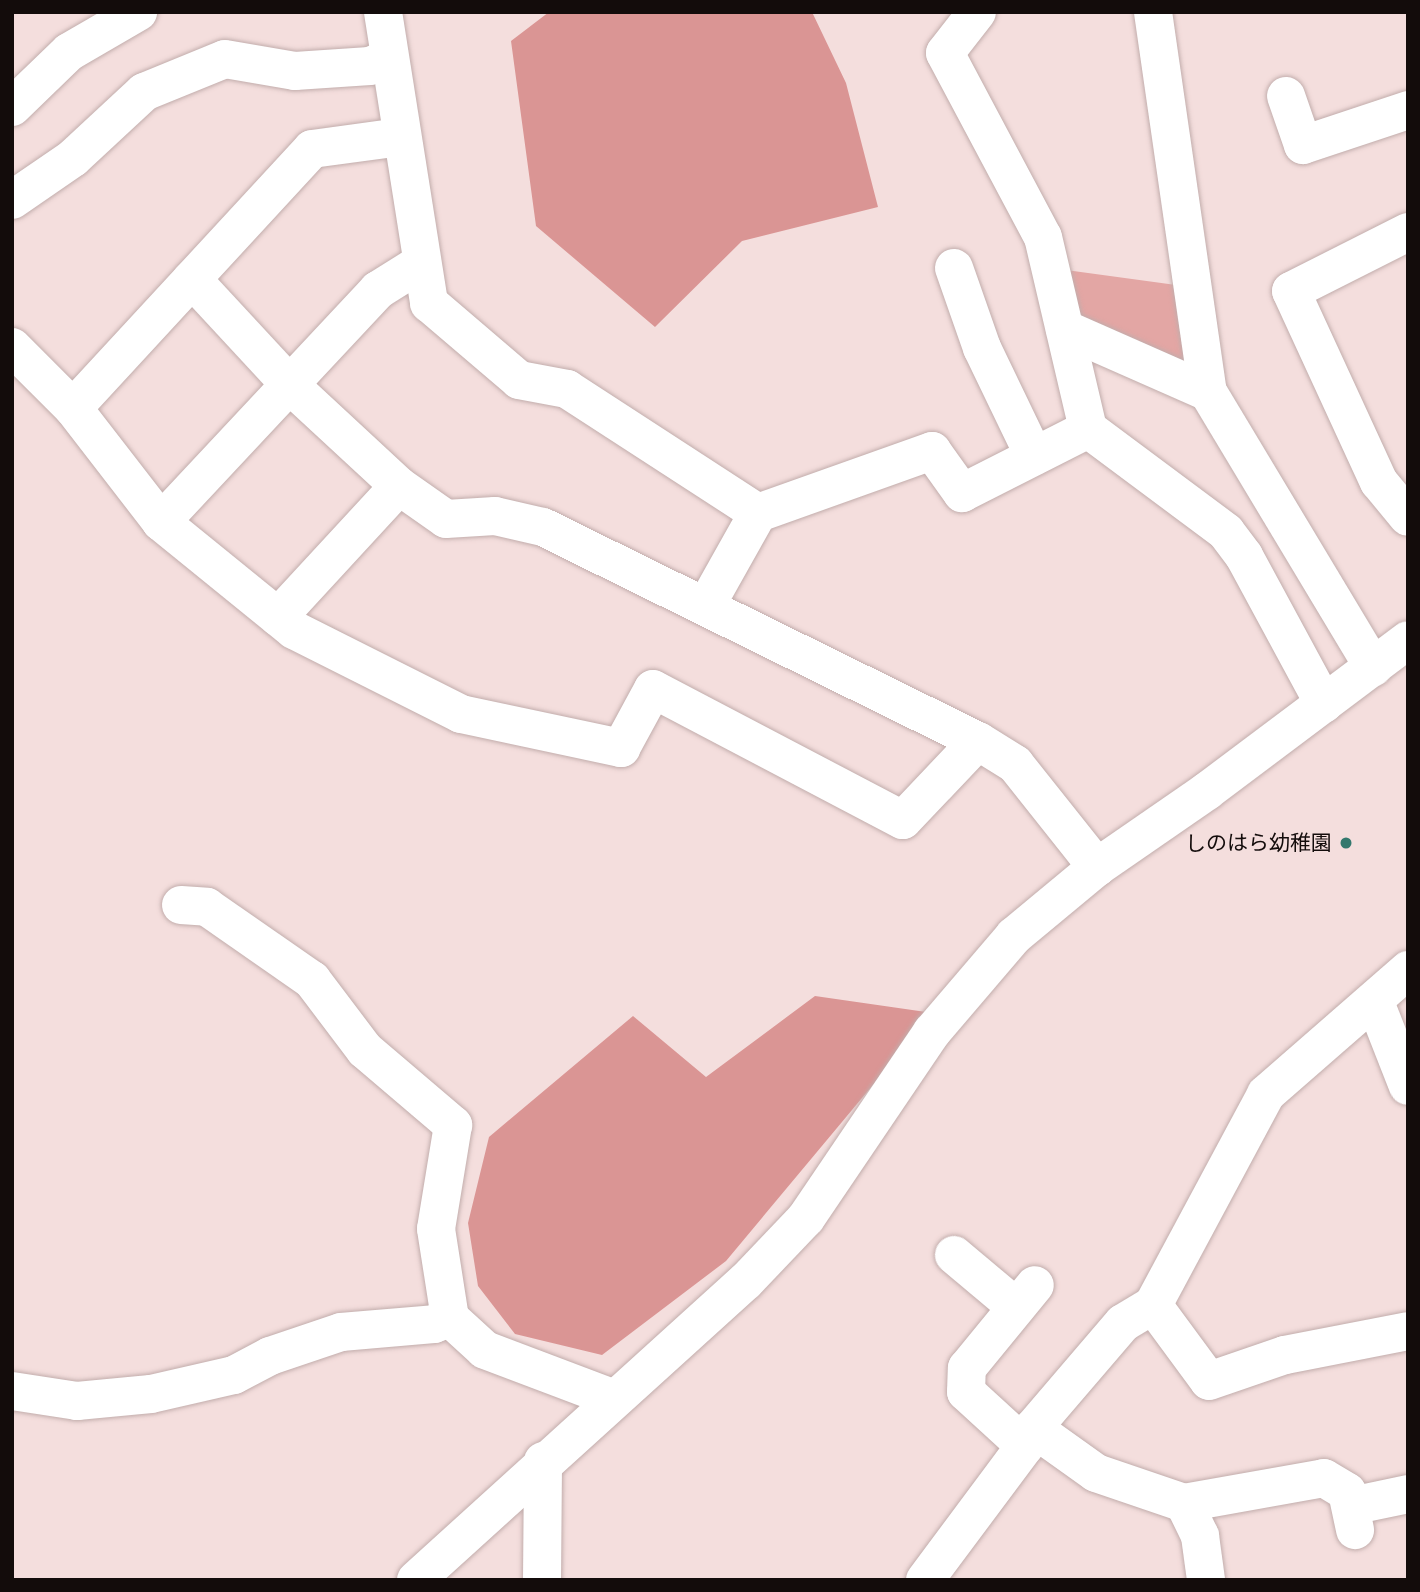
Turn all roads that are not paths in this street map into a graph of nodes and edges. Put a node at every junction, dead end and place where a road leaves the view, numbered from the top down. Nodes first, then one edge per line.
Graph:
1 (138, 12) edge
2 (383, 12) edge
3 (977, 12) edge
4 (1153, 12) edge
5 (388, 58) junction
6 (1286, 96) dead end
7 (12, 107) edge
8 (1408, 110) edge
9 (401, 137) junction
10 (12, 200) edge
11 (1408, 232) edge
12 (421, 263) junction
13 (954, 268) dead end
14 (192, 279) junction
15 (1065, 329) junction
16 (12, 347) edge
17 (291, 386) junction
18 (1208, 392) junction
19 (73, 408) junction
20 (1088, 429) junction
21 (1034, 456) junction
22 (399, 486) junction
23 (758, 513) junction
24 (1408, 517) edge
25 (162, 522) junction
26 (707, 604) junction
27 (278, 617) junction
28 (1395, 657) edge
29 (1324, 704) junction
30 (978, 741) junction
31 (1097, 867) junction
32 (181, 905) dead end
33 (1408, 970) edge
34 (1375, 1002) junction
35 (1408, 1086) edge
36 (954, 1255) dead end
37 (1153, 1305) junction
38 (450, 1318) junction
39 (1408, 1331) edge
40 (12, 1391) edge
41 (612, 1398) junction
42 (1029, 1437) junction
43 (543, 1461) junction
44 (1408, 1494) edge
45 (1184, 1503) junction
46 (416, 1580) edge
47 (542, 1580) edge
48 (925, 1580) edge
49 (1206, 1580) edge

1 - 7 street
2 - 5 street
3 - 15 street
4 - 18 street
5 - 9 street
5 - 10 street
6 - 8 street
9 - 12 street
9 - 14 street
11 - 24 street
12 - 17 street
12 - 23 street
13 - 21 street
14 - 17 street
14 - 19 street
15 - 18 street
15 - 20 street
16 - 19 street
17 - 22 street
17 - 25 street
18 - 28 street
19 - 25 street
20 - 21 street
20 - 29 street
21 - 23 street
22 - 26 street
22 - 27 street
23 - 26 street
25 - 27 street
26 - 30 street
27 - 30 street
28 - 29 street
29 - 31 street
30 - 31 street
31 - 41 street
32 - 38 street
33 - 34 street
34 - 35 street
34 - 37 street
36 - 42 street
37 - 39 street
37 - 42 street
38 - 40 street
38 - 41 street
41 - 43 street
42 - 45 street
42 - 48 street
43 - 46 street
43 - 47 street
44 - 45 street
45 - 49 street

